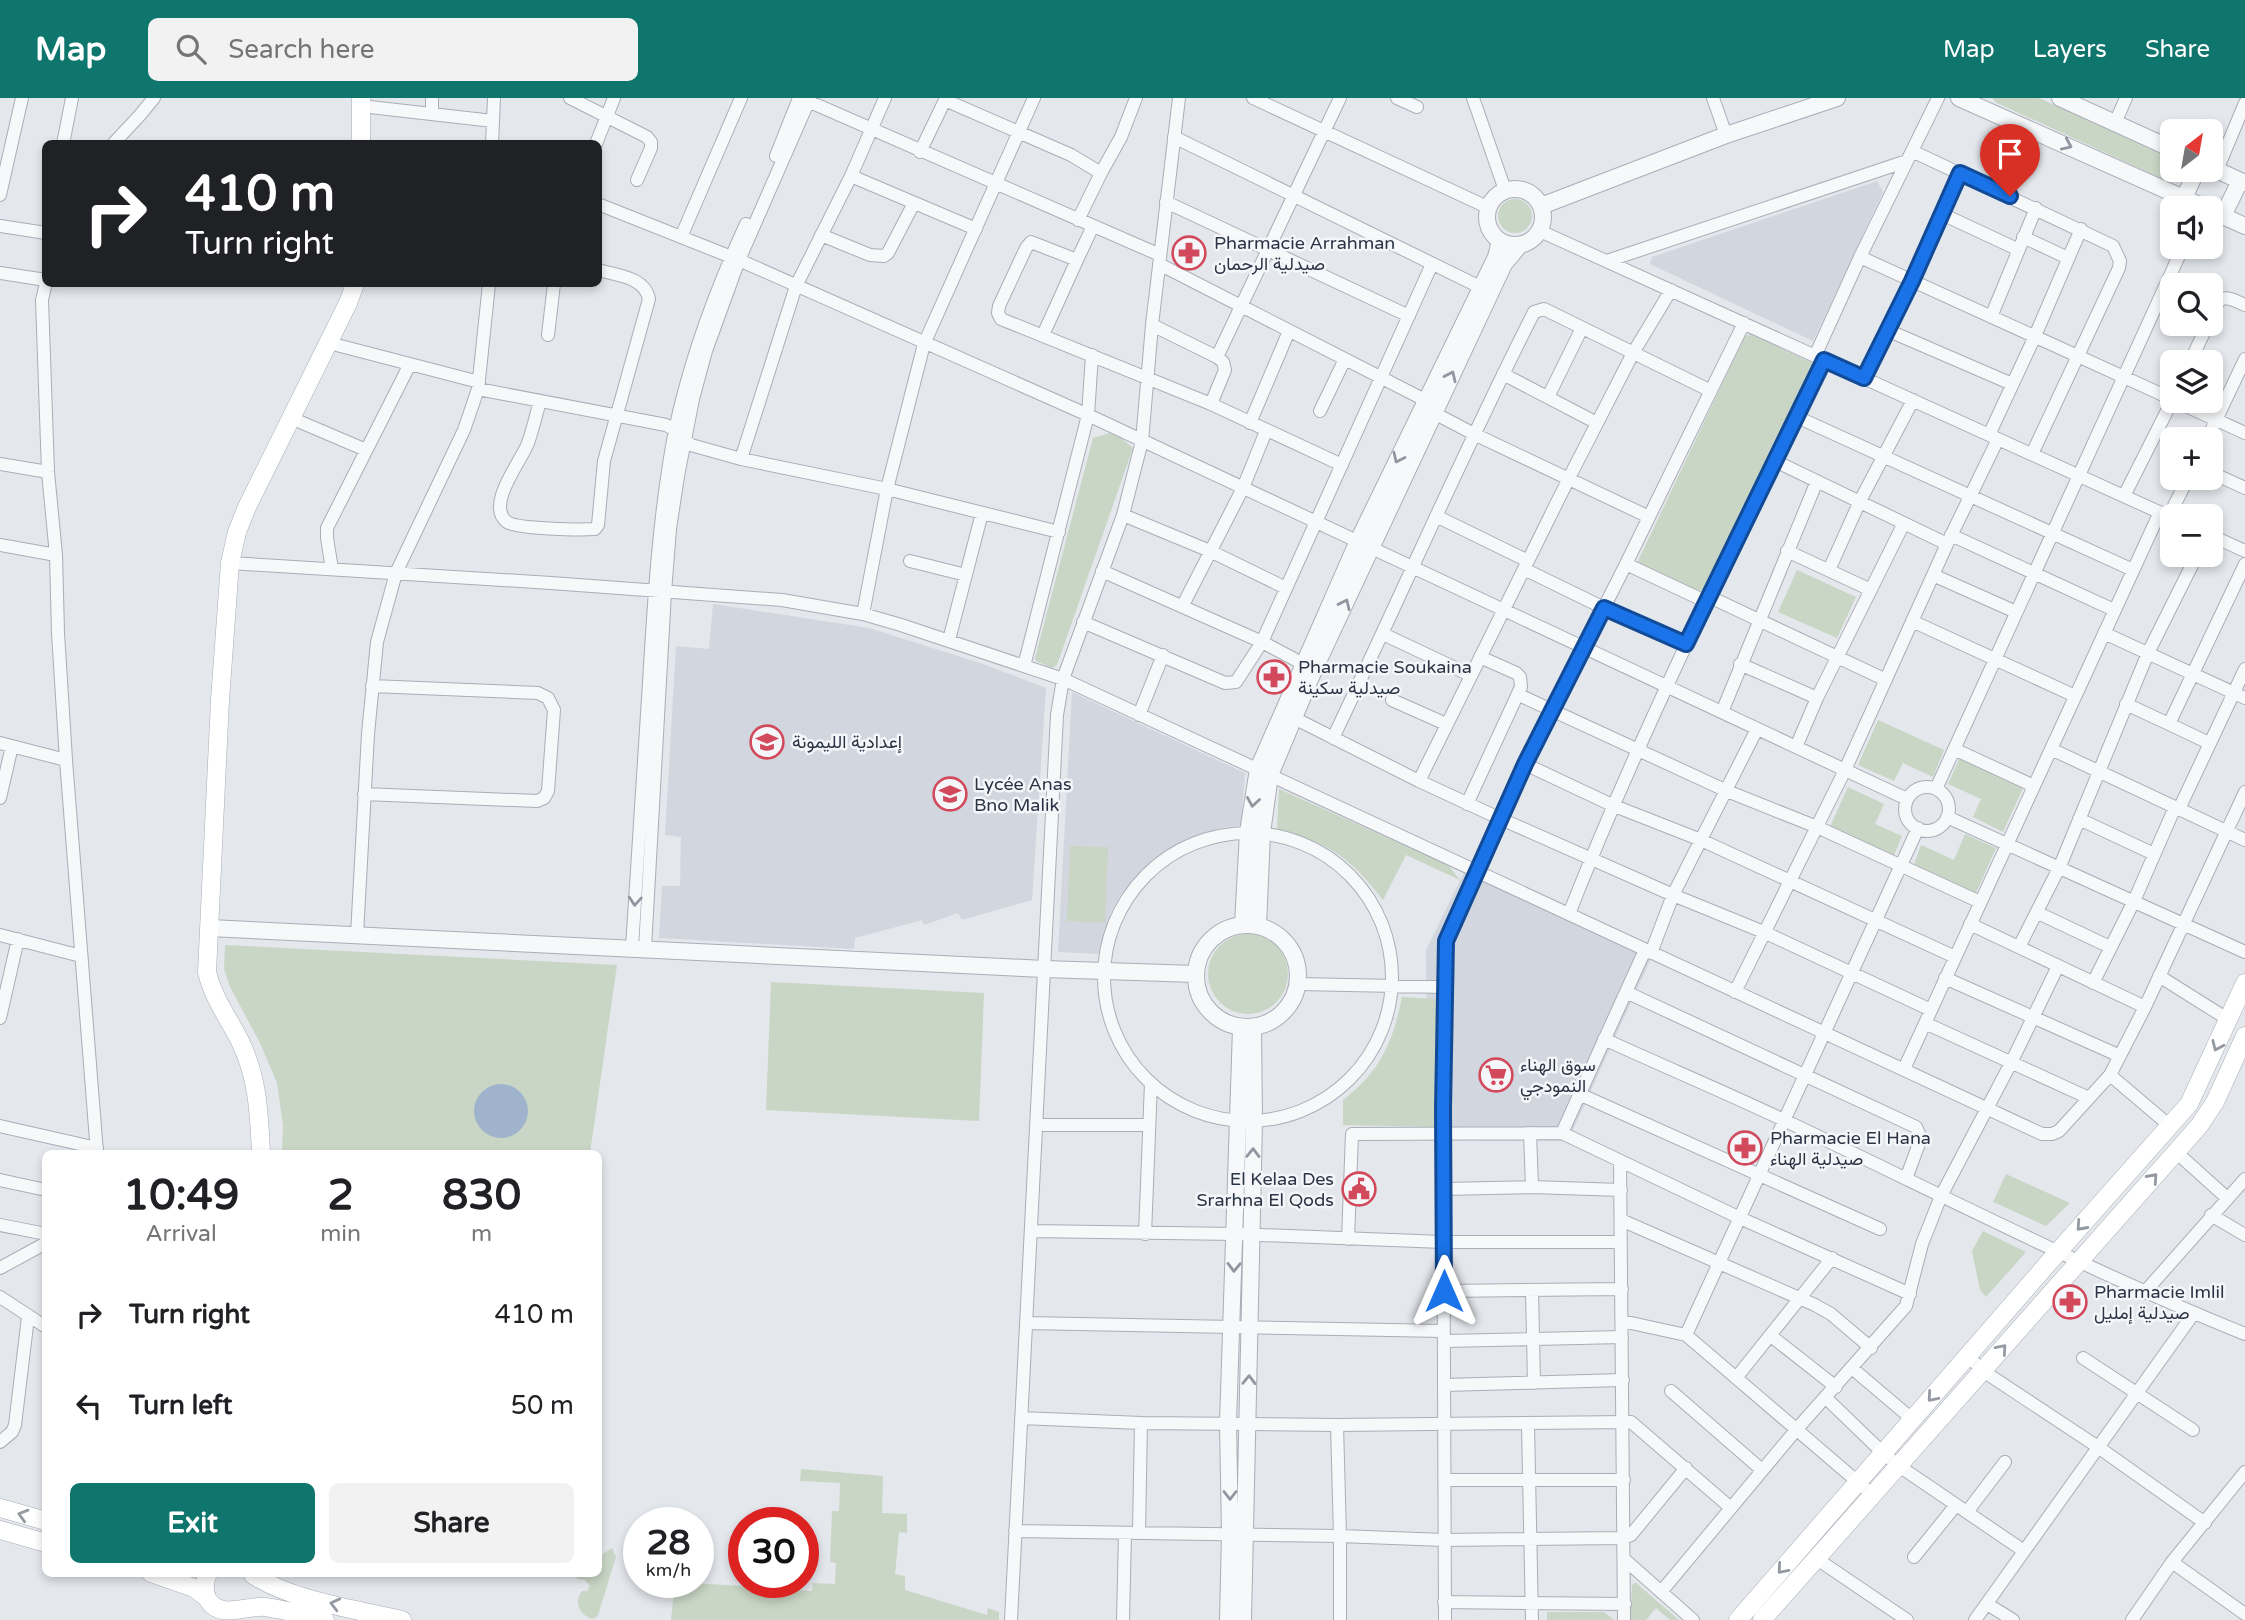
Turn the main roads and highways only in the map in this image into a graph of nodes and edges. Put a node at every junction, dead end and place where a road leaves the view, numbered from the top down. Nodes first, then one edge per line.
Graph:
1 (361, 102) edge
2 (361, 140) edge
3 (354, 287) edge
4 (2245, 984) edge
5 (2245, 1036) edge
6 (261, 1150) edge
7 (0, 1508) edge
8 (42, 1520) edge
9 (0, 1530) edge
10 (42, 1542) edge
11 (162, 1577) edge
12 (206, 1577) edge
13 (253, 1577) edge
14 (257, 1577) edge
15 (215, 1608) edge
16 (238, 1613) edge
17 (296, 1613) junction
18 (263, 1620) edge
19 (326, 1620) edge
20 (402, 1620) edge
21 (1738, 1620) edge
22 (1762, 1620) edge

1 - 2 main road
3 - 6 main road
4 -> 21 main road
22 -> 5 main road
8 -> 7 main road
9 - 10 main road
11 - 15 main road
12 - 15 main road
13 - 16 main road
20 -> 14 main road
15 - 16 main road
16 - 17 main road
17 - 18 main road
17 - 19 main road

